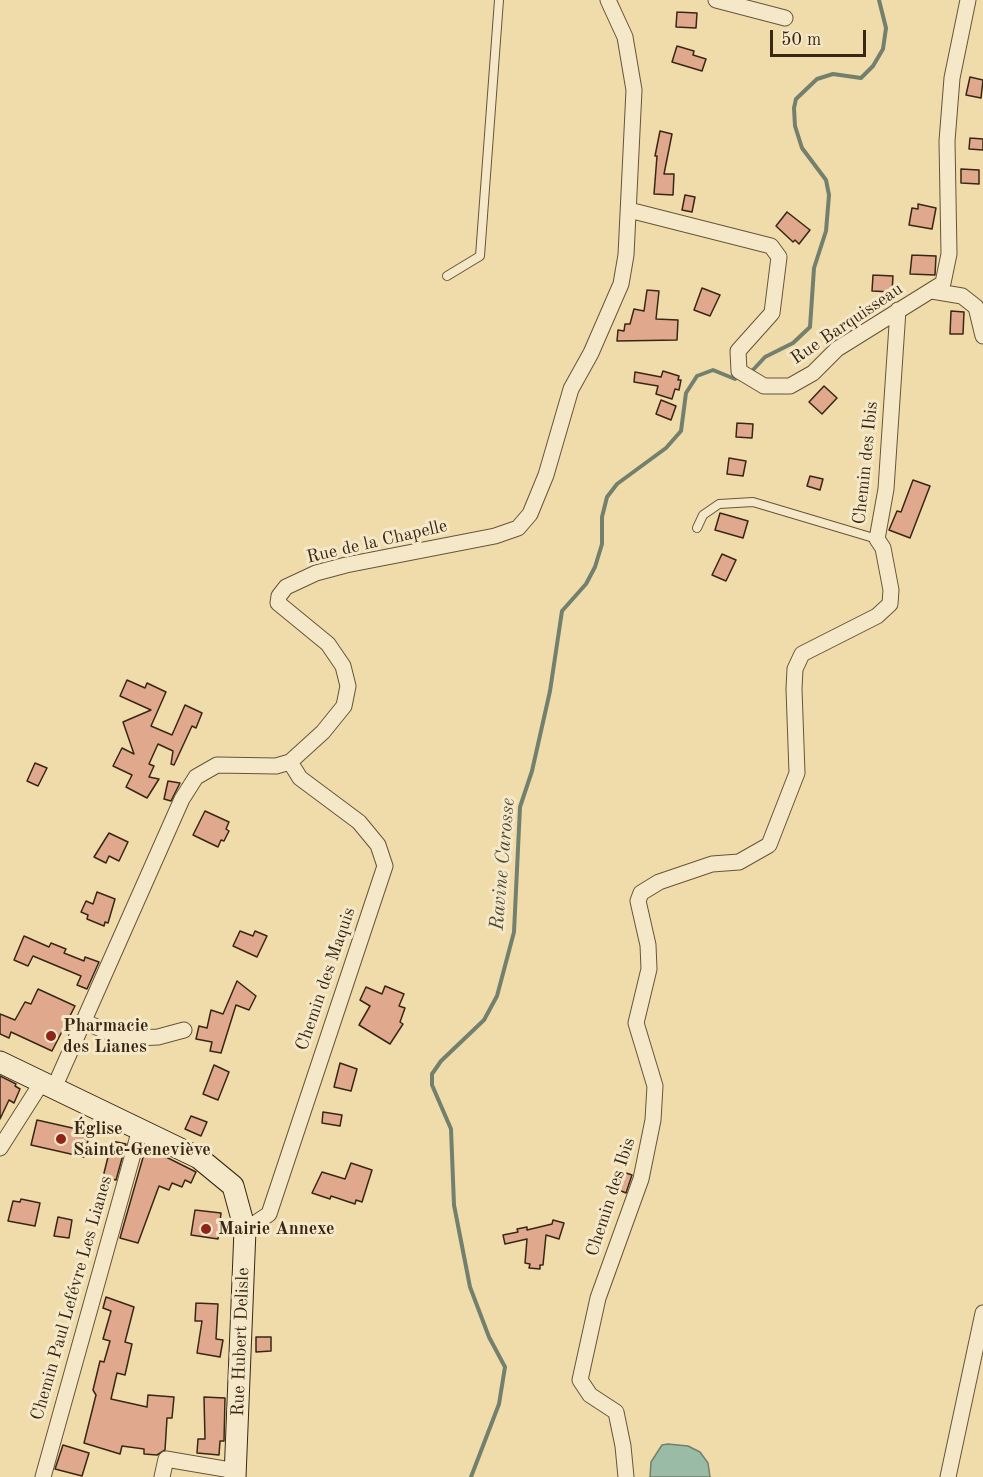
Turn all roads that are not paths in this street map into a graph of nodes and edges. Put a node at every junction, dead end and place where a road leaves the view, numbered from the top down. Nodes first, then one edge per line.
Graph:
1 (499, 0) edge
2 (608, 0) edge
3 (716, 0) edge
4 (968, 0) edge
5 (738, 3) edge
6 (785, 18) dead end
7 (629, 210) junction
8 (447, 276) dead end
9 (932, 291) junction
10 (898, 310) junction
11 (983, 336) edge
12 (697, 528) dead end
13 (877, 539) junction
14 (290, 762) junction
15 (85, 1022) junction
16 (184, 1030) dead end
17 (0, 1062) edge
18 (48, 1085) junction
19 (140, 1129) junction
20 (0, 1148) edge
21 (245, 1230) junction
22 (983, 1313) edge
23 (236, 1474) edge
24 (43, 1477) edge
25 (162, 1477) edge
26 (626, 1477) edge
27 (948, 1477) edge

1 - 8 lane
2 - 7 street, Rue de la Chapelle
3 - 5 street
4 - 9 street, Rue Barquisseau
5 - 6 street
7 - 10 street, Rue Barquisseau
7 - 14 street, Rue de la Chapelle
9 - 10 street, Rue Barquisseau
9 - 11 street
10 - 13 street, Chemin des Ibis
12 - 13 lane
13 - 26 street, Chemin des Ibis
14 - 15 street
14 - 21 street, Chemin des Maquis
15 - 16 street
15 - 18 street
17 - 18 main road, Rue Hubert Delisle
18 - 19 main road, Rue Hubert Delisle
18 - 20 street
19 - 21 main road, Rue Hubert Delisle
19 - 24 street, Chemin Paul Lefévre Les Lianes
21 - 23 main road, Rue Hubert Delisle
22 - 27 street
23 - 25 street

